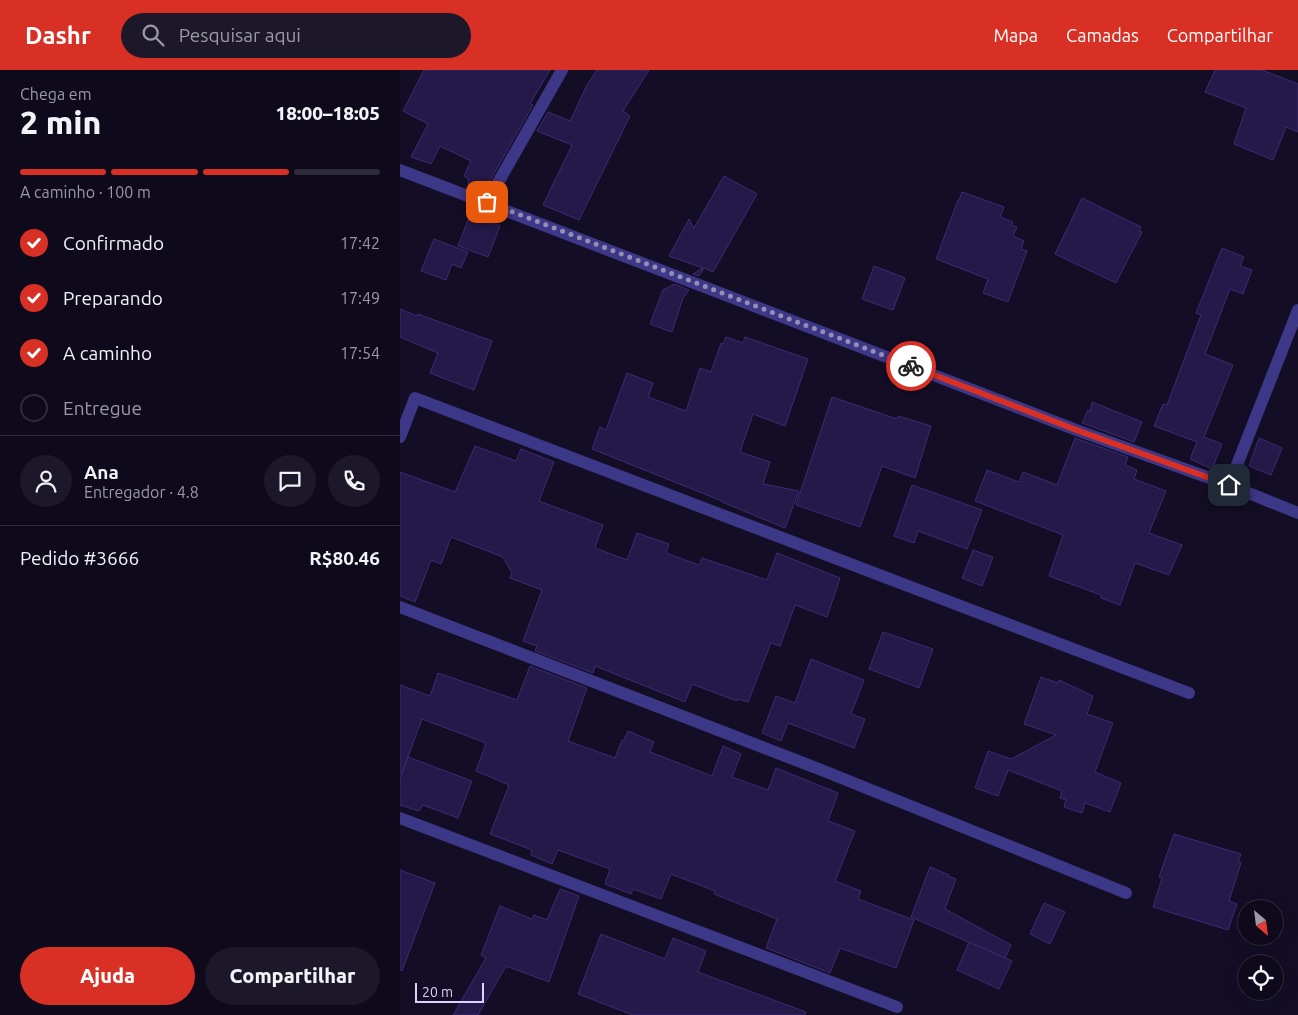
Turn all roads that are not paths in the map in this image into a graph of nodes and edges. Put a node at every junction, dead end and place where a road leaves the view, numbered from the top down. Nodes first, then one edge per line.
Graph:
1 (562, 70) edge
2 (400, 170) edge
3 (487, 202) junction
4 (1298, 310) edge
5 (400, 437) edge
6 (1229, 485) junction
7 (1298, 513) edge
8 (400, 607) edge
9 (1189, 694) dead end
10 (400, 818) edge
11 (1126, 893) dead end
12 (897, 1007) dead end

1 - 3 street
2 - 3 street
3 - 6 street
4 - 6 street
5 - 9 street
6 - 7 street
8 - 11 street
10 - 12 street

